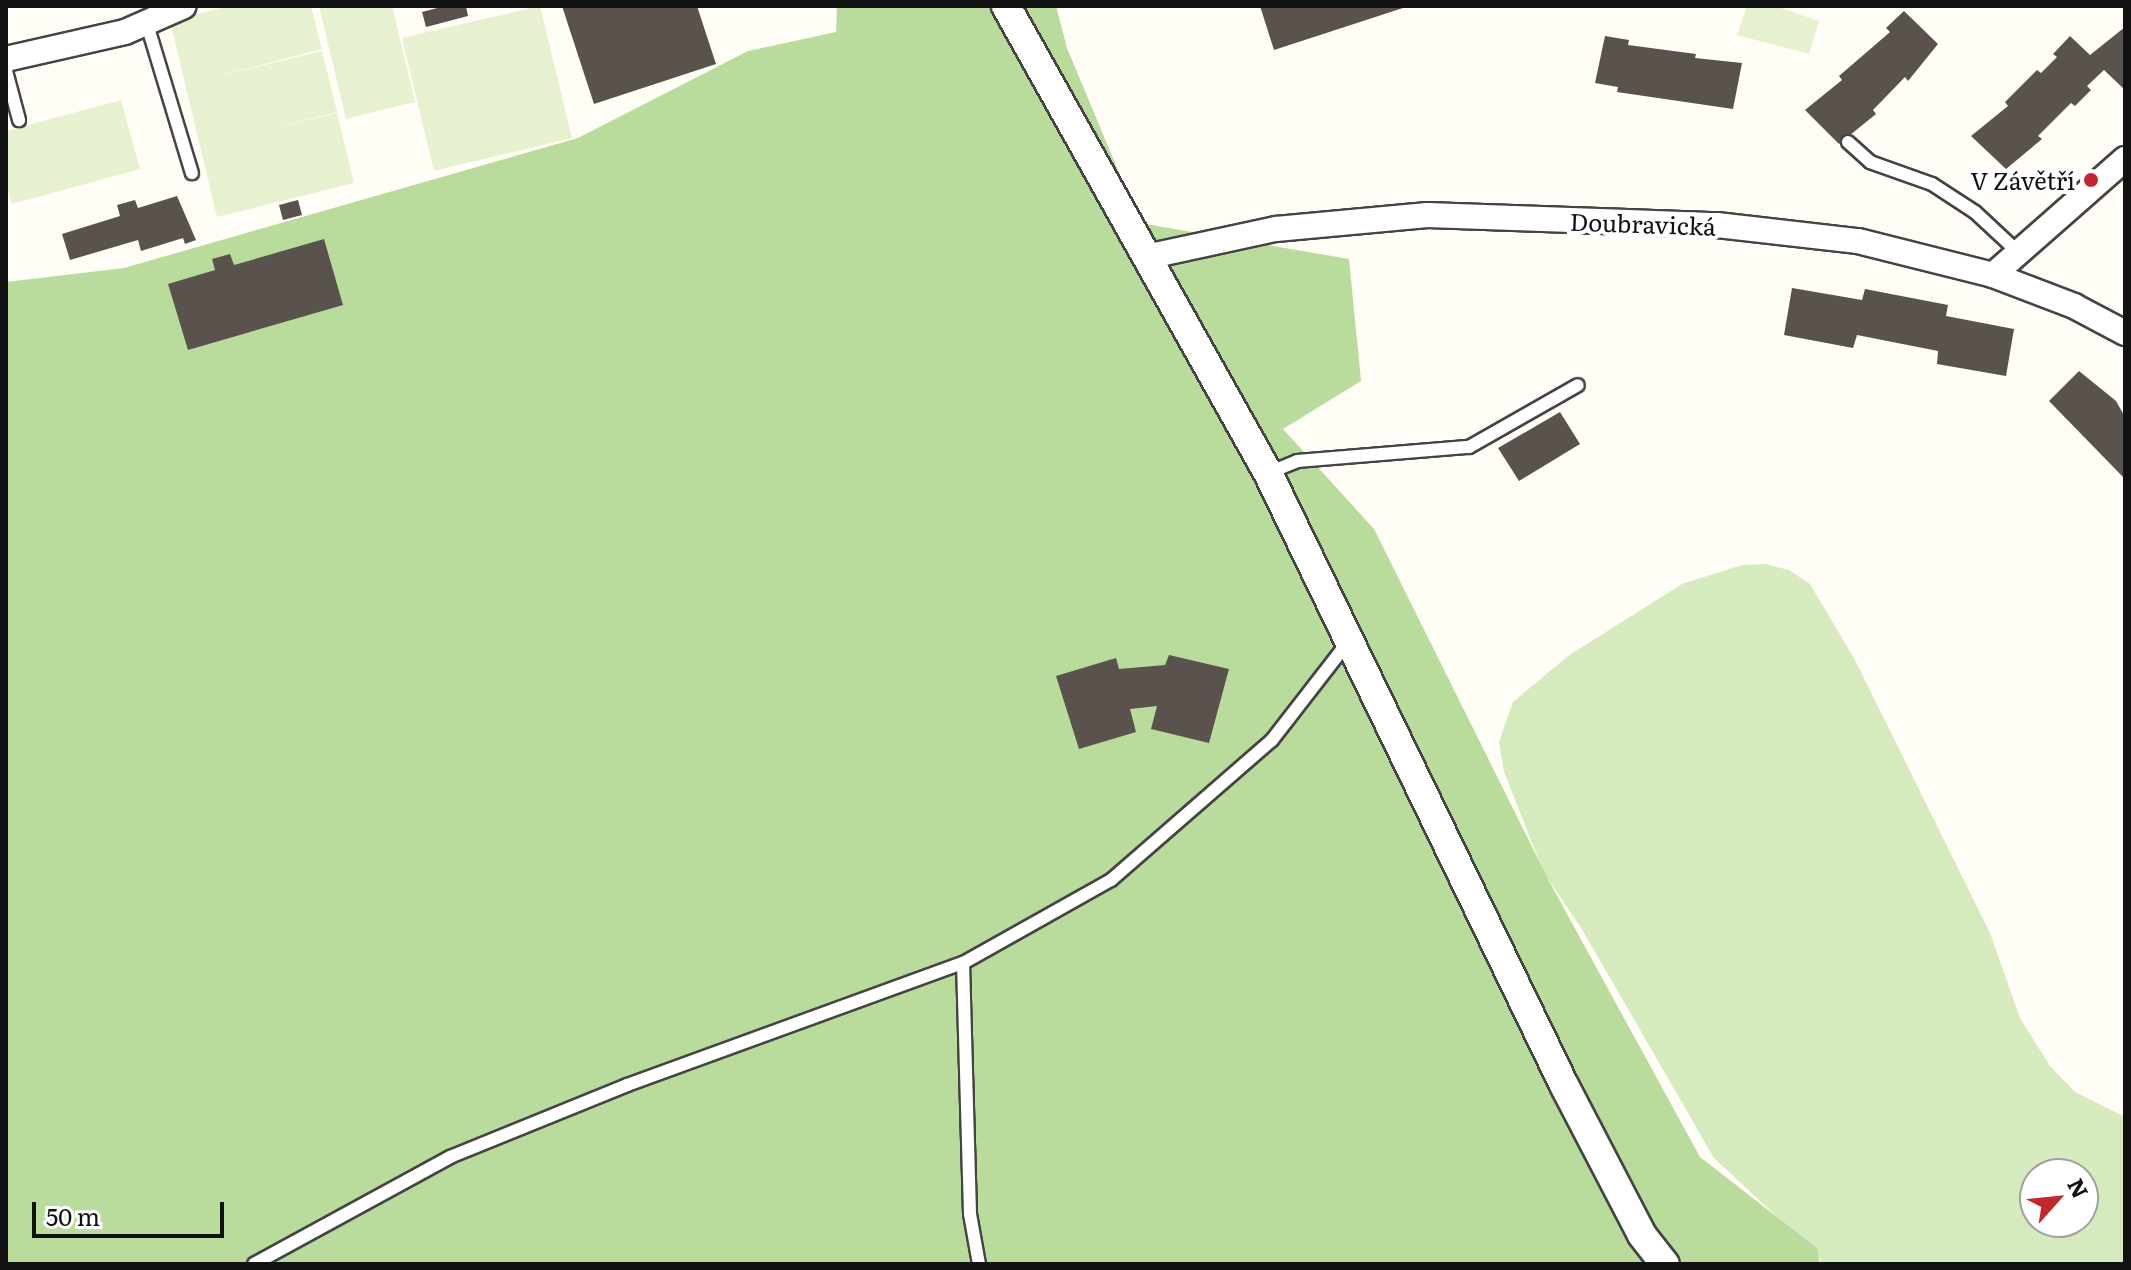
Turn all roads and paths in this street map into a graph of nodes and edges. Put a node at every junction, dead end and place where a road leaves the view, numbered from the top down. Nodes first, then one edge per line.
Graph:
1 (184, 6) edge
2 (1006, 6) edge
3 (146, 21) junction
4 (6, 59) edge
5 (6, 71) edge
6 (19, 120) dead end
7 (1848, 142) dead end
8 (2125, 159) edge
9 (192, 173) dead end
10 (2019, 253) junction
11 (1146, 257) junction
12 (1993, 275) junction
13 (2125, 333) edge
14 (1578, 385) dead end
15 (1268, 473) junction
16 (1350, 640) junction
17 (963, 963) junction
18 (254, 1264) edge
19 (979, 1264) edge
20 (1665, 1264) edge

1 - 3 street
2 - 11 street
3 - 4 street
3 - 9 lane
5 - 6 lane
7 - 10 lane
8 - 10 street
10 - 12 street
11 - 12 street, Doubravická
11 - 15 street
12 - 13 street, Doubravická
14 - 15 lane
15 - 16 street
16 - 17 lane
16 - 20 street
17 - 18 lane
17 - 19 lane

